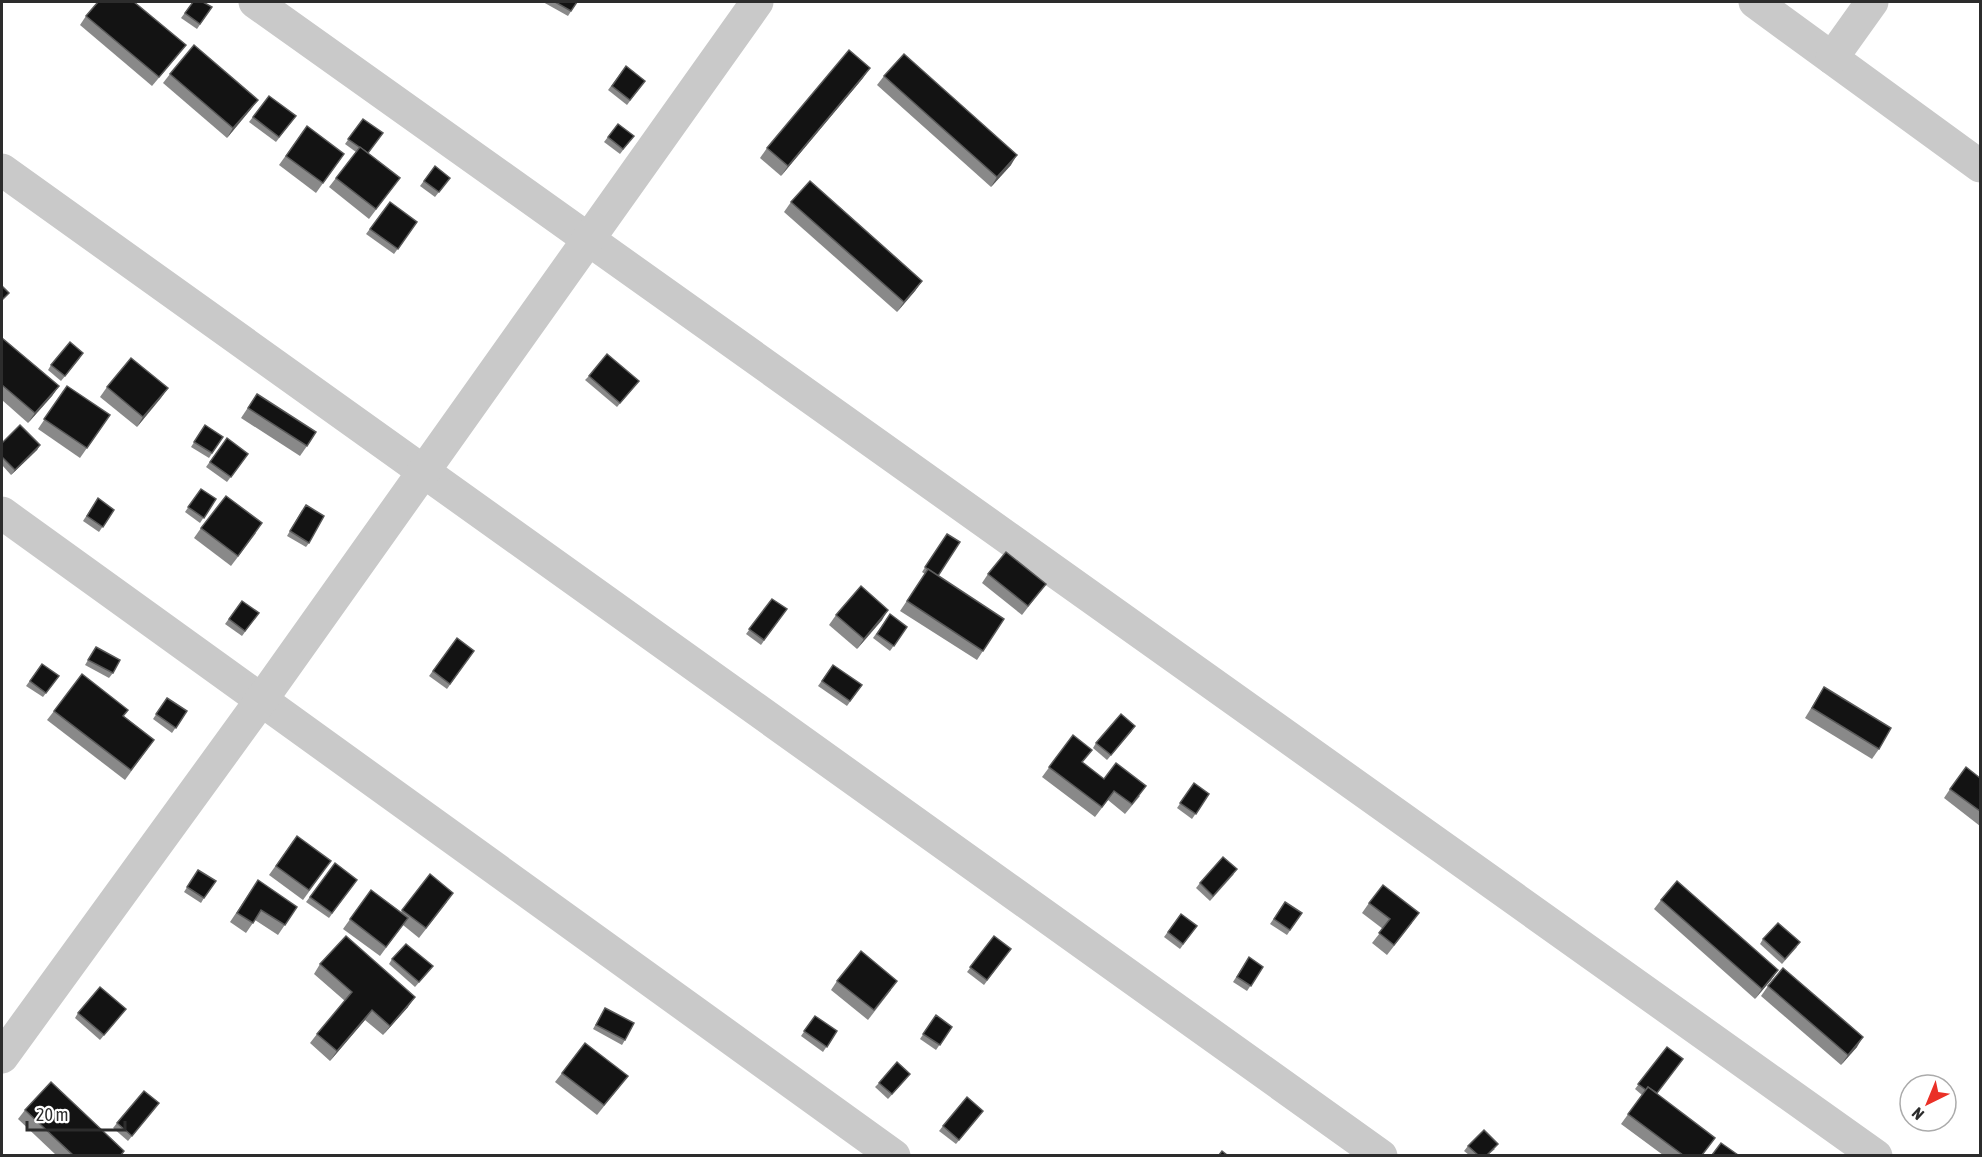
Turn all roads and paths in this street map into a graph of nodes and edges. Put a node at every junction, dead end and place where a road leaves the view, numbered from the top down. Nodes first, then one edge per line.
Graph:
1 (255, 2) edge
2 (757, 2) edge
3 (1755, 2) edge
4 (1872, 2) edge
5 (1832, 58) junction
6 (1980, 166) edge
7 (2, 170) edge
8 (589, 239) junction
9 (423, 471) junction
10 (2, 513) edge
11 (262, 699) junction
12 (2, 1057) edge
13 (894, 1155) edge
14 (1381, 1155) edge
15 (1876, 1155) edge

1 - 8 street
2 - 8 street
3 - 5 street
4 - 5 street
5 - 6 street
7 - 9 street
8 - 9 street
8 - 15 street
9 - 11 street
9 - 14 street
10 - 11 street
11 - 12 street
11 - 13 street

